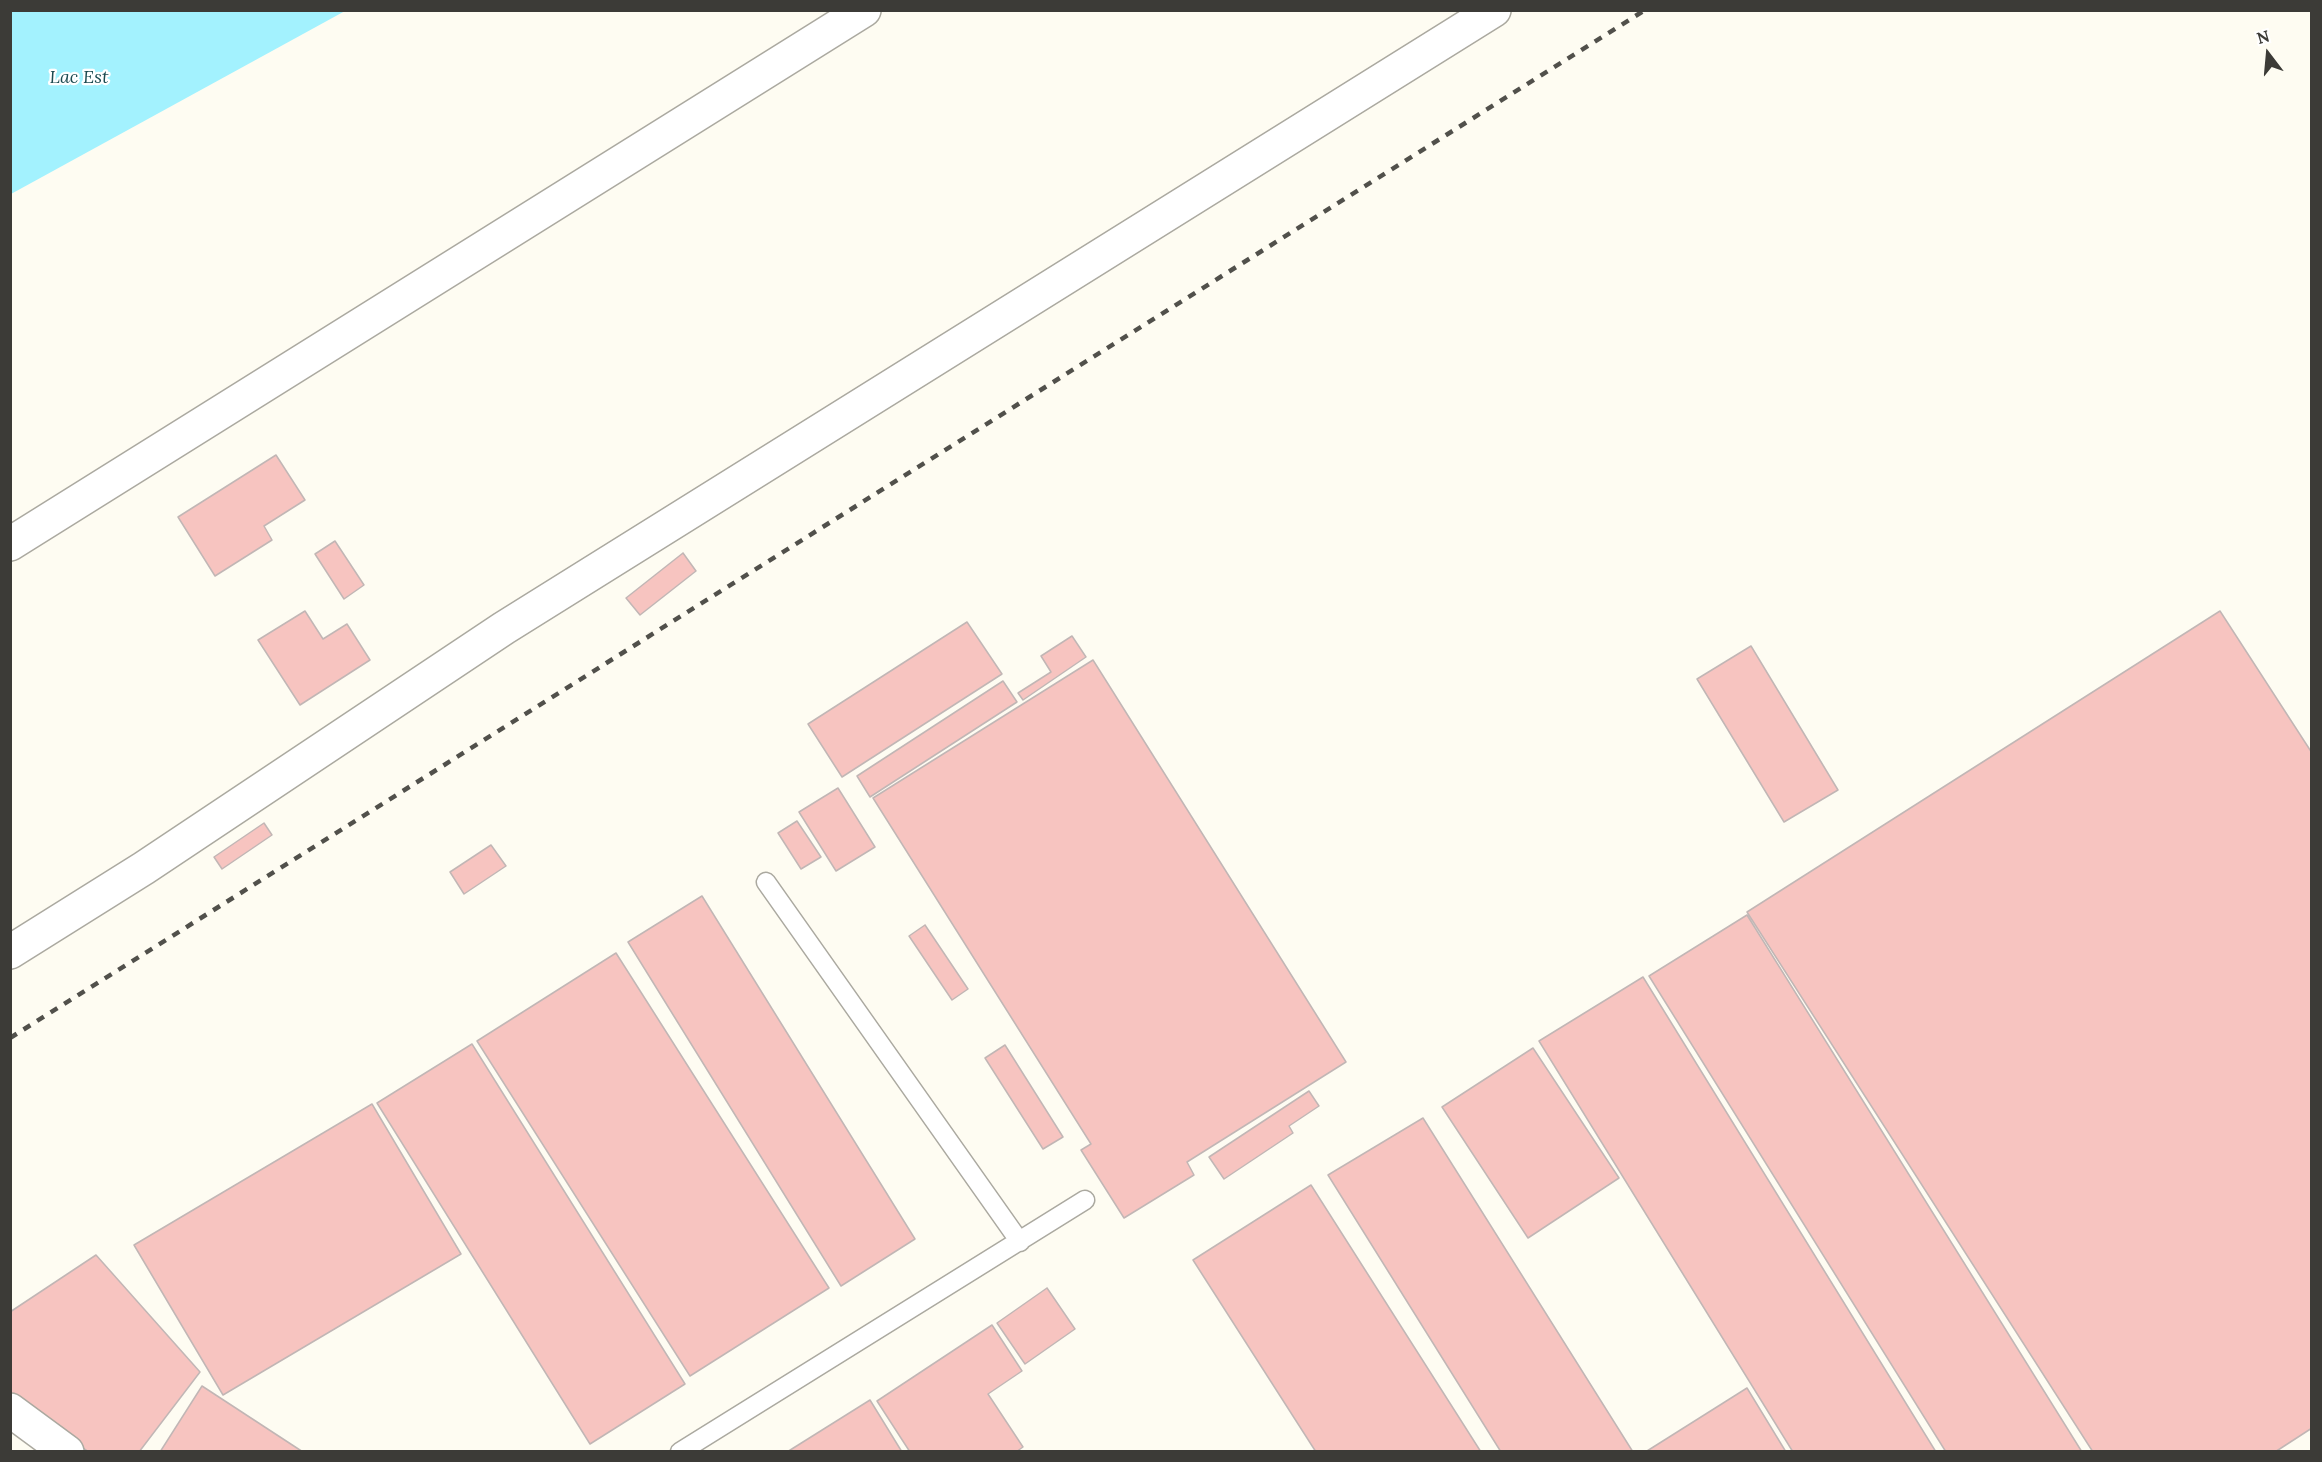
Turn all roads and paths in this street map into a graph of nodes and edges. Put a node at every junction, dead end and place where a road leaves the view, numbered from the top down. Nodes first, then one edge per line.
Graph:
1 (864, 10) edge
2 (1494, 10) edge
3 (10, 544) edge
4 (766, 882) dead end
5 (10, 952) edge
6 (1085, 1200) dead end
7 (1020, 1242) junction
8 (10, 1410) edge
9 (67, 1452) edge
10 (680, 1452) edge

1 - 3 street
2 - 5 street
4 - 7 lane
6 - 7 lane
7 - 10 lane
8 - 9 street

